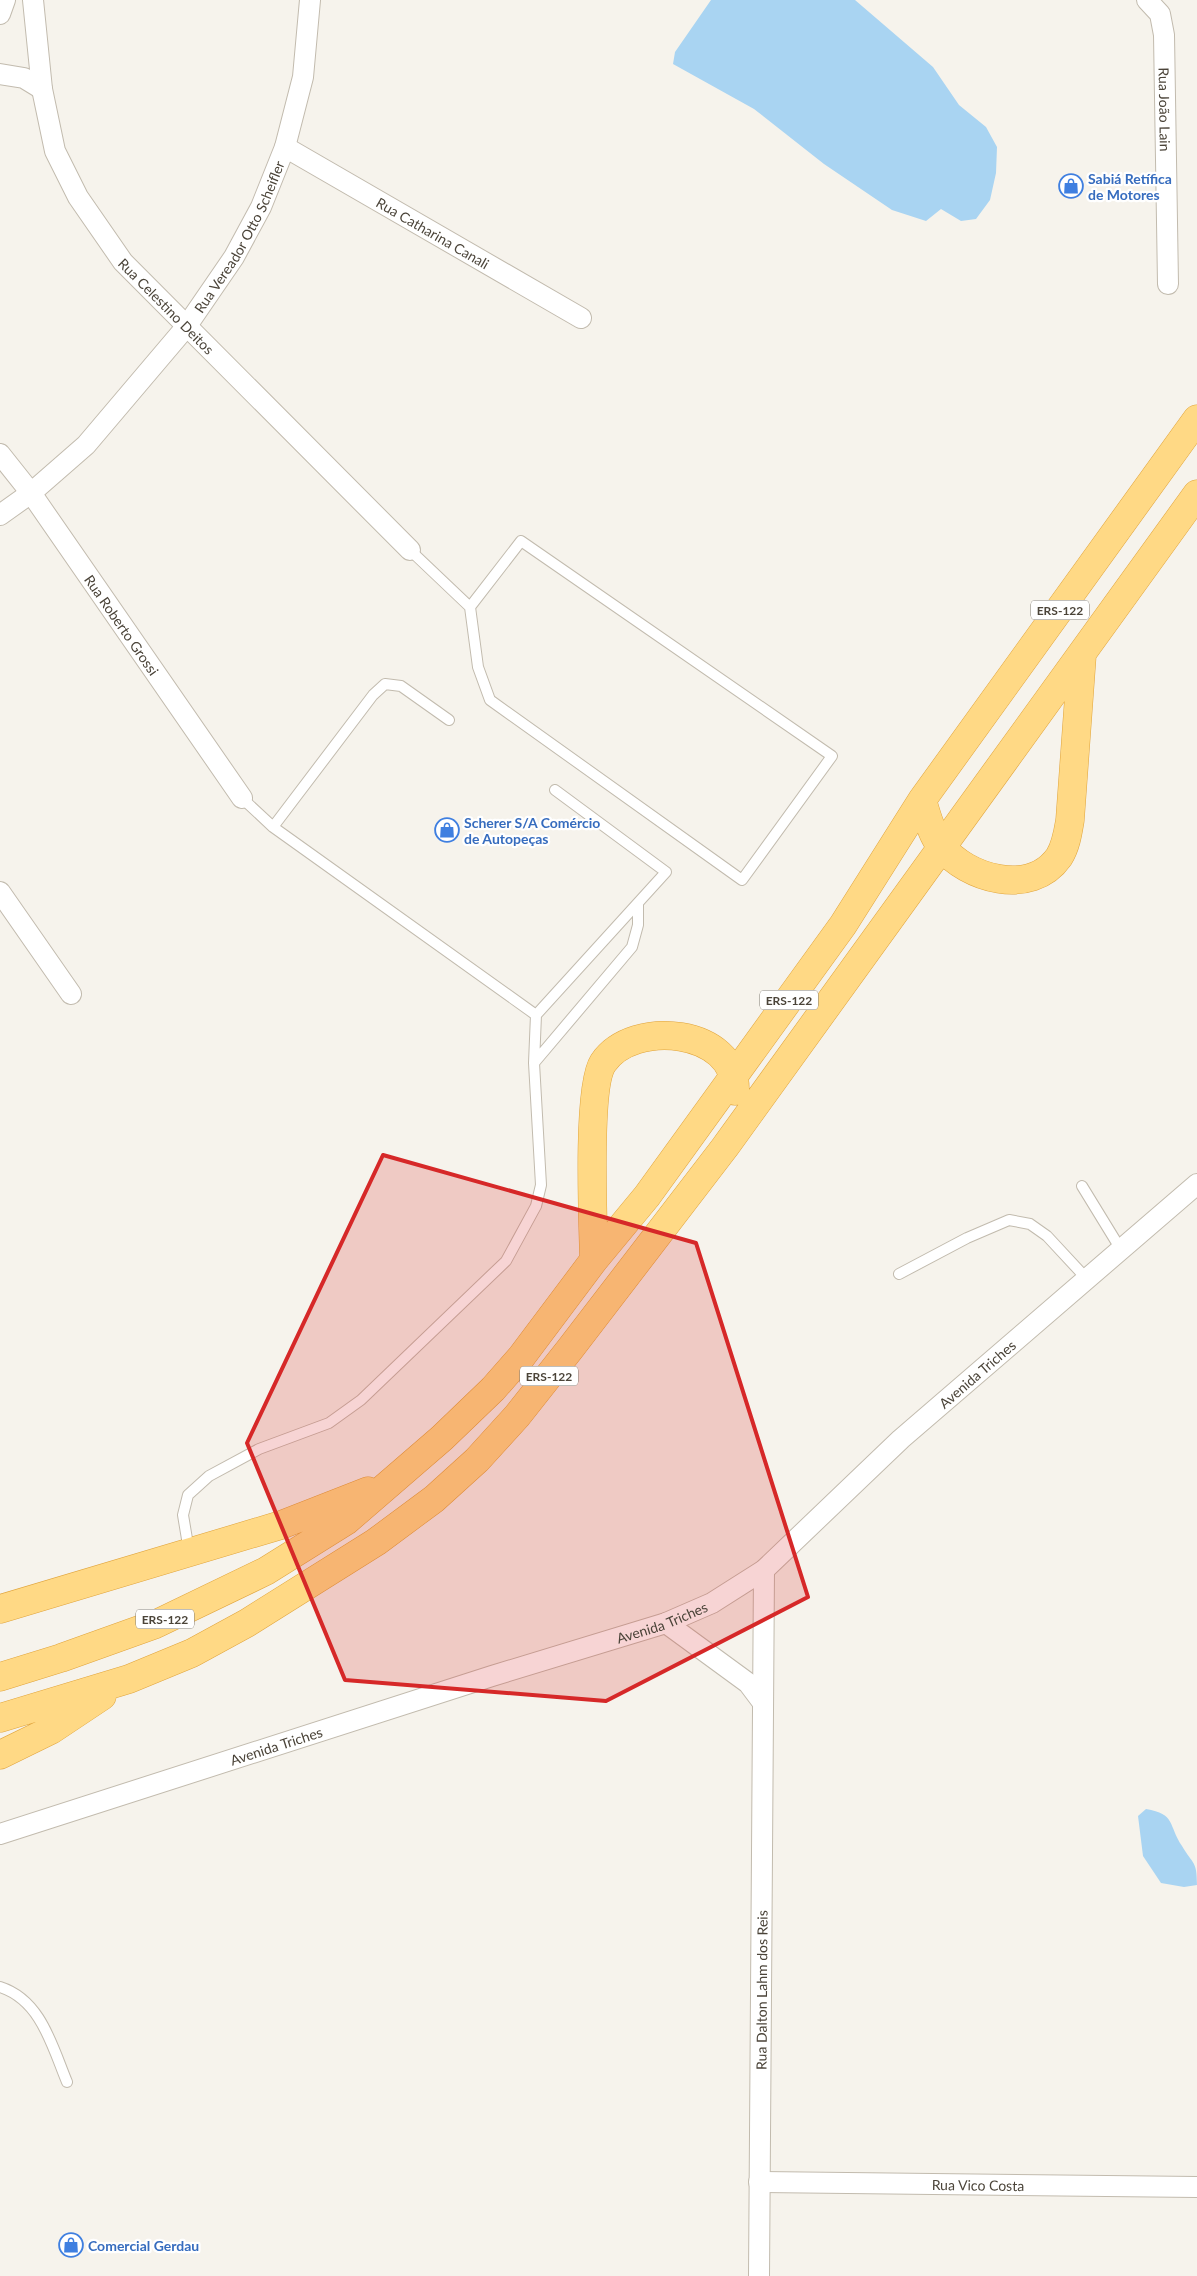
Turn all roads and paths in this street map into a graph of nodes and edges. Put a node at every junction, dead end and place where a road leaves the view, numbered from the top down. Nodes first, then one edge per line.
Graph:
1 (5, 0) edge
2 (33, 0) edge
3 (309, 0) edge
4 (1147, 0) edge
5 (0, 14) edge
6 (0, 74) edge
7 (42, 89) junction
8 (285, 147) junction
9 (1168, 284) dead end
10 (581, 318) dead end
11 (186, 327) junction
12 (1197, 419) edge
13 (0, 454) edge
14 (31, 493) junction
15 (1197, 494) edge
16 (0, 515) edge
17 (410, 550) joint
18 (470, 607) junction
19 (1082, 655) junction
20 (449, 720) dead end
21 (555, 790) dead end
22 (242, 798) joint
23 (922, 800) junction
24 (273, 827) junction
25 (940, 846) junction
26 (0, 892) edge
27 (638, 902) junction
28 (71, 994) dead end
29 (536, 1015) junction
30 (534, 1063) junction
31 (734, 1076) junction
32 (725, 1146) junction
33 (1197, 1184) edge
34 (1082, 1186) dead end
35 (1120, 1248) junction
36 (594, 1260) junction
37 (899, 1274) dead end
38 (1086, 1278) junction
39 (388, 1483) junction
40 (189, 1551) junction
41 (764, 1570) junction
42 (0, 1609) edge
43 (666, 1622) junction
44 (0, 1677) edge
45 (129, 1679) junction
46 (763, 1703) junction
47 (0, 1718) edge
48 (0, 1755) edge
49 (0, 1834) edge
50 (0, 1987) edge
51 (67, 2082) dead end
52 (759, 2182) junction
53 (1197, 2188) edge
54 (759, 2276) edge

1 - 5 street
2 - 7 street, Rua Celestino Deitos
3 - 8 street, Rua Vereador Otto Scheifler
4 - 9 street, Rua João Lain
6 - 7 street
7 - 11 street, Rua Celestino Deitos
8 - 10 street, Rua Catharina Canali
8 - 11 street, Rua Vereador Otto Scheifler
11 - 14 street, Rua Vereador Otto Scheifler
11 - 17 street, Rua Celestino Deitos
12 - 23 highway, ERS-122
13 - 14 street, Rua Roberto Grossi
14 - 16 street, Rua Vereador Otto Scheifler
14 - 22 street, Rua Roberto Grossi
15 - 19 highway, ERS-122
17 - 18 lane
18 - 18 lane
19 - 25 highway, ERS-122
19 - 25 highway
20 - 24 lane
21 - 27 lane
22 - 24 lane
23 - 25 highway
23 - 31 highway, ERS-122
24 - 29 lane
25 - 32 highway, ERS-122
26 - 28 street
27 - 29 lane
27 - 30 lane
29 - 30 lane
30 - 40 lane
31 - 32 highway
31 - 36 highway, ERS-122
31 - 36 highway
32 - 45 highway, ERS-122
33 - 35 street, Avenida Triches
34 - 35 lane
35 - 38 street, Avenida Triches
36 - 39 highway, ERS-122
37 - 38 lane
38 - 41 street, Avenida Triches
39 - 40 highway
39 - 44 highway, ERS-122
40 - 42 highway
41 - 43 street, Avenida Triches
41 - 46 street, Rua Dalton Lahm dos Reis
43 - 46 street
43 - 49 street, Avenida Triches
45 - 47 highway, ERS-122
45 - 48 highway
46 - 52 street, Rua Dalton Lahm dos Reis
50 - 51 lane
52 - 53 street, Rua Vico Costa
52 - 54 street, Rua Dalton Lahm dos Reis

